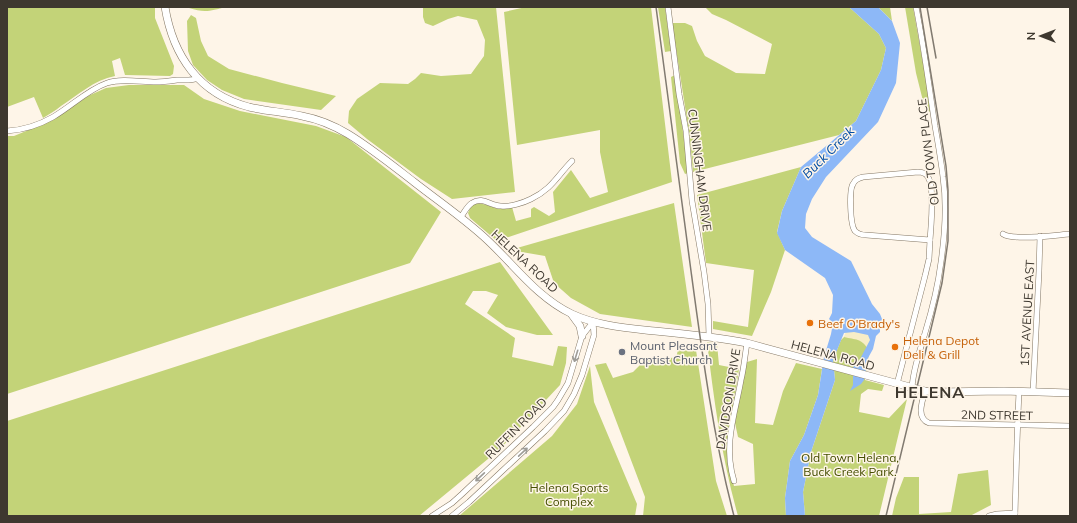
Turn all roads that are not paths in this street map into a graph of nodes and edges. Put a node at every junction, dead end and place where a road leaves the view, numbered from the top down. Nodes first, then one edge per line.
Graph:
1 (165, 7) edge
2 (668, 7) edge
3 (916, 7) edge
4 (198, 78) junction
5 (7, 131) edge
6 (572, 161) dead end
7 (460, 218) junction
8 (1003, 234) dead end
9 (1070, 234) edge
10 (1040, 236) junction
11 (930, 240) junction
12 (571, 313) junction
13 (593, 322) junction
14 (582, 336) junction
15 (708, 336) junction
16 (747, 343) junction
17 (897, 384) junction
18 (912, 388) junction
19 (925, 391) junction
20 (1019, 392) junction
21 (1033, 392) junction
22 (1070, 393) edge
23 (1017, 425) junction
24 (1070, 426) edge
25 (734, 481) dead end
26 (1015, 515) edge
27 (432, 516) edge
28 (452, 516) edge
29 (989, 516) edge

1 - 4 main road, HELENA ROAD
2 - 15 street, CUNNINGHAM DRIVE
3 - 18 street, OLD TOWN PLACE
4 - 5 street
4 - 7 main road, HELENA ROAD
6 - 7 street
7 - 12 main road, HELENA ROAD
8 - 10 street
9 - 10 street
10 - 21 street, 1ST AVENUE EAST
11 - 11 street
11 - 17 street
12 - 13 main road, HELENA ROAD
12 - 14 main road
13 - 14 street, RUFFIN ROAD
13 - 15 main road, HELENA ROAD
28 -> 13 street, RUFFIN ROAD
14 -> 27 street, RUFFIN ROAD
15 - 16 main road, HELENA ROAD
16 - 17 main road, HELENA ROAD
16 - 25 street, DAVIDSON DRIVE
17 - 18 main road, HELENA ROAD
18 - 19 main road, HELENA ROAD
19 - 20 main road, HELENA ROAD
19 - 23 street, 2ND STREET
20 - 21 main road, HELENA ROAD
20 - 23 street
21 - 22 main road, HELENA ROAD
23 - 24 street, 2ND STREET
23 - 26 street
26 - 29 street

